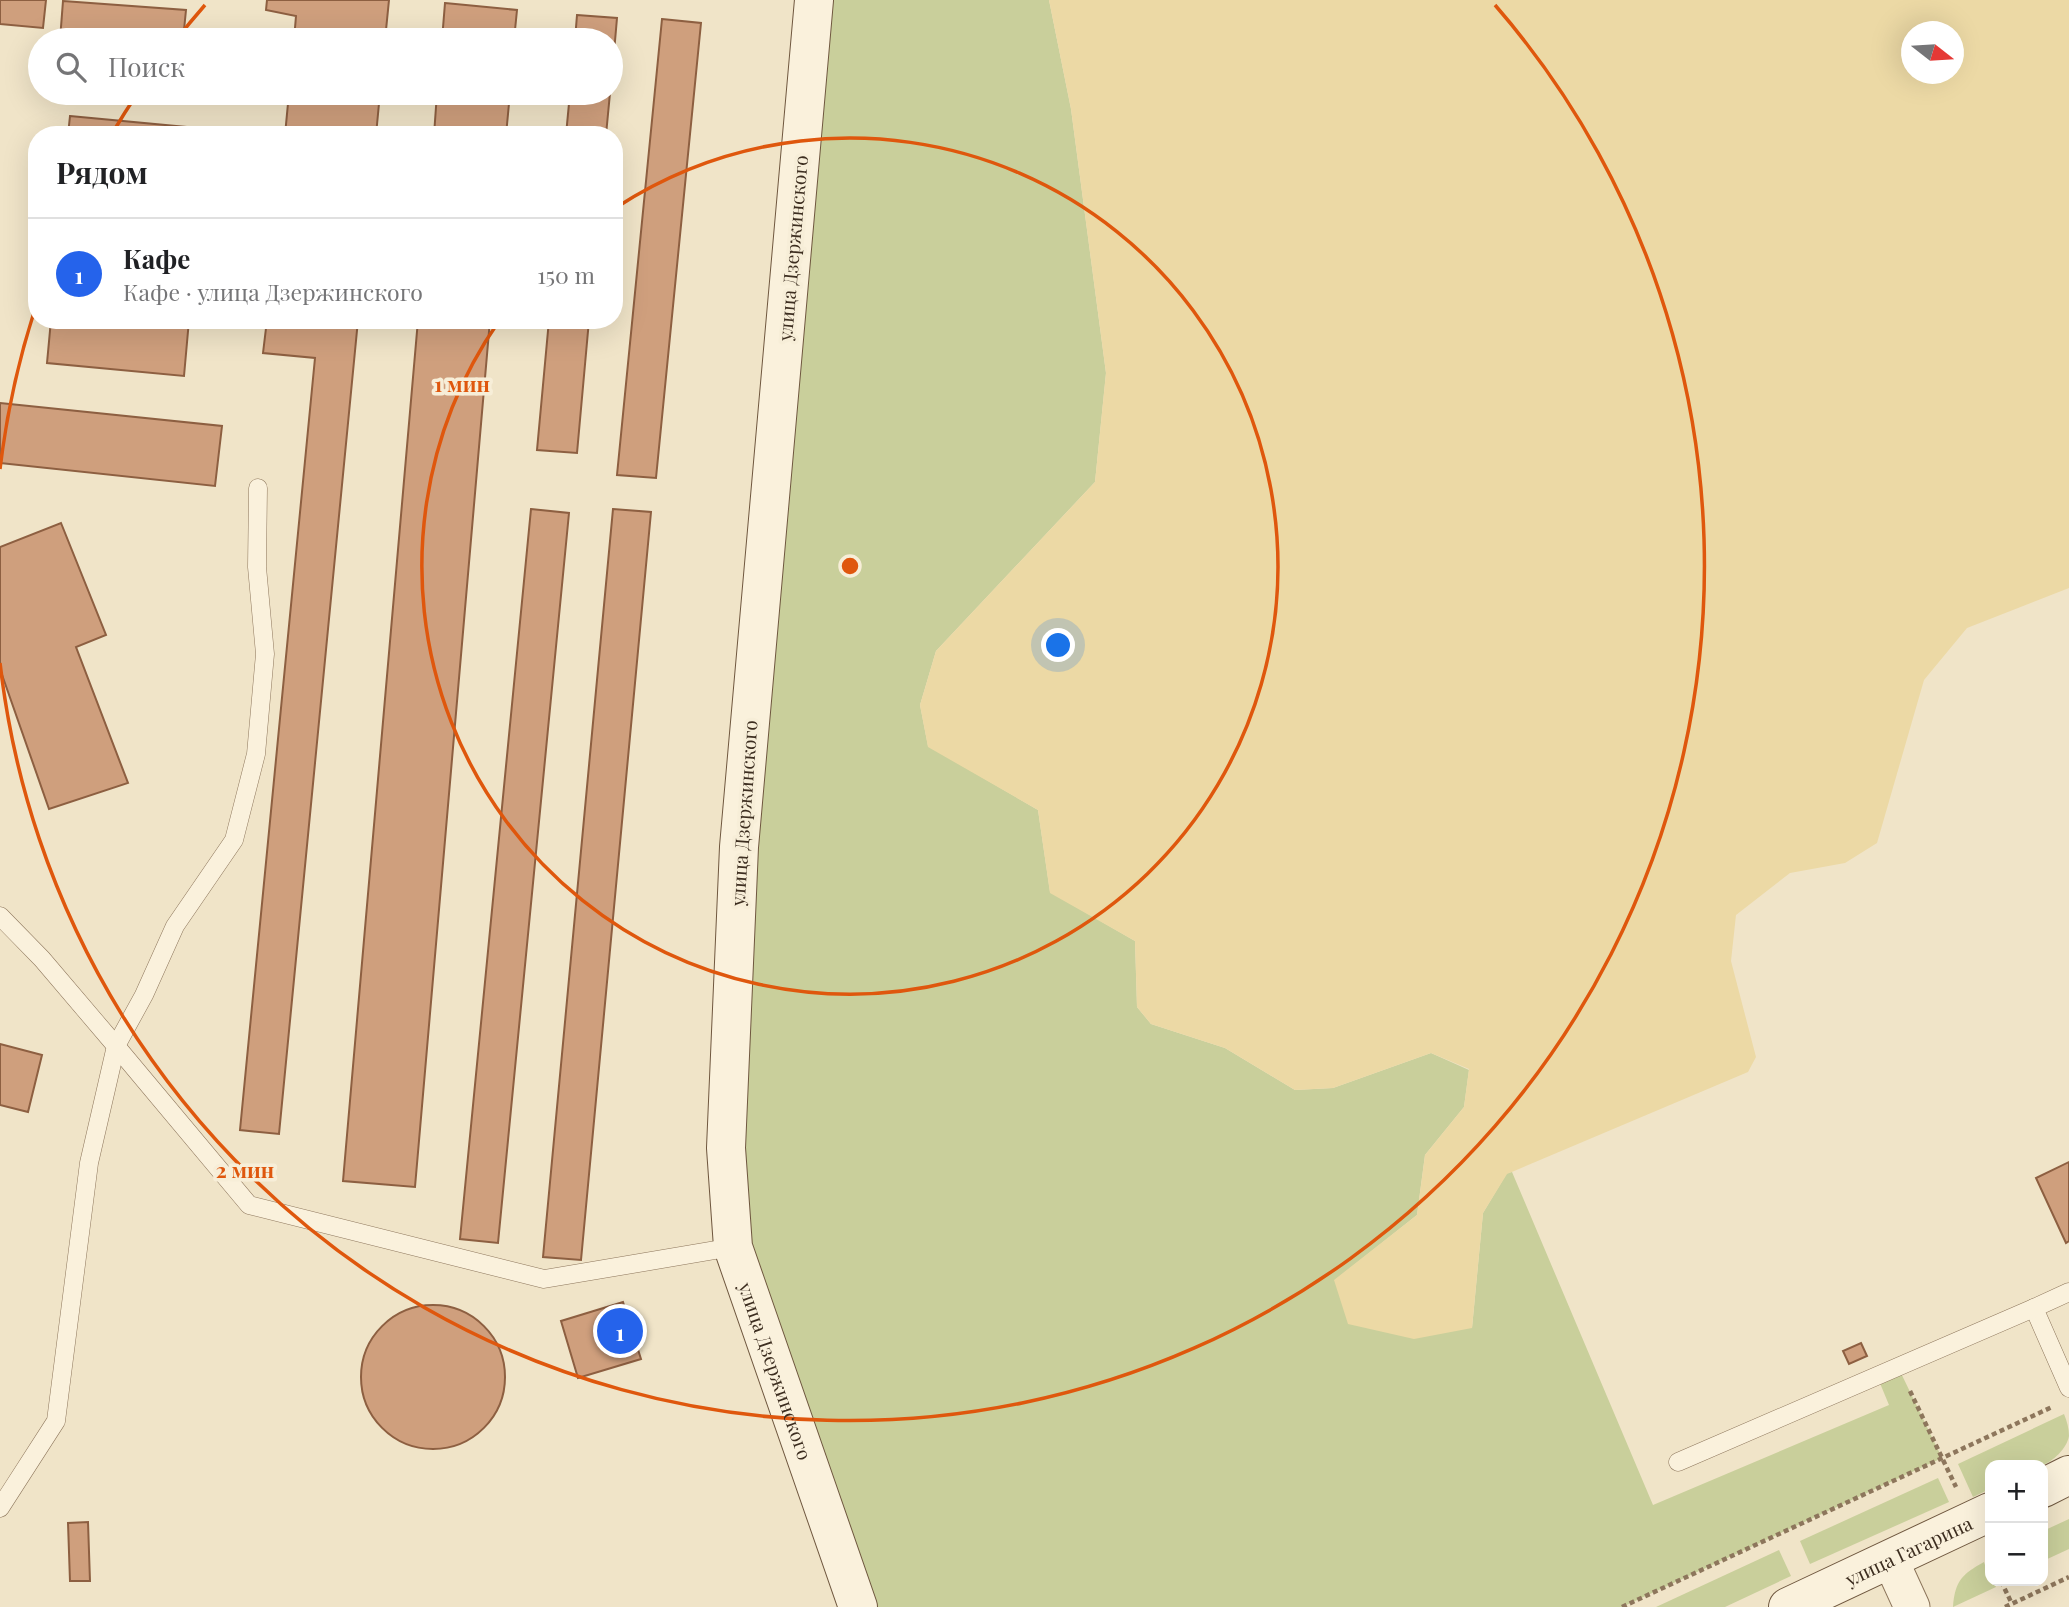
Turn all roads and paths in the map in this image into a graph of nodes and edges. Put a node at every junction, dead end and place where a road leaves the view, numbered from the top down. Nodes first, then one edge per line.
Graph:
1 (814, 0) edge
2 (258, 488) dead end
3 (0, 916) edge
4 (116, 1046) junction
5 (733, 1247) junction
6 (2069, 1292) edge
7 (2034, 1308) junction
8 (1898, 1367) junction
9 (2069, 1388) edge
10 (2057, 1405) dead end
11 (1942, 1458) junction
12 (1678, 1462) dead end
13 (2069, 1475) edge
14 (2048, 1486) edge
15 (1976, 1504) edge
16 (0, 1508) edge
17 (1890, 1559) junction
18 (2069, 1577) edge
19 (2003, 1586) edge
20 (2012, 1604) junction
21 (858, 1607) edge
22 (1622, 1607) edge
23 (1787, 1607) edge
24 (1912, 1607) edge
25 (2005, 1607) edge

1 - 5 main road, улица Дзержинского
2 - 4 lane
3 - 4 lane
4 - 5 lane
4 - 16 lane
5 - 21 main road, улица Дзержинского
6 - 7 lane
7 - 8 lane
7 - 9 lane
8 - 11 path
8 - 12 lane
10 - 11 path
11 - 15 path
11 - 22 path
13 - 14 main road
15 - 17 main road, улица Гагарина
17 - 23 main road, улица Гагарина
17 - 24 street
18 - 20 path
19 - 20 path
20 - 25 path

